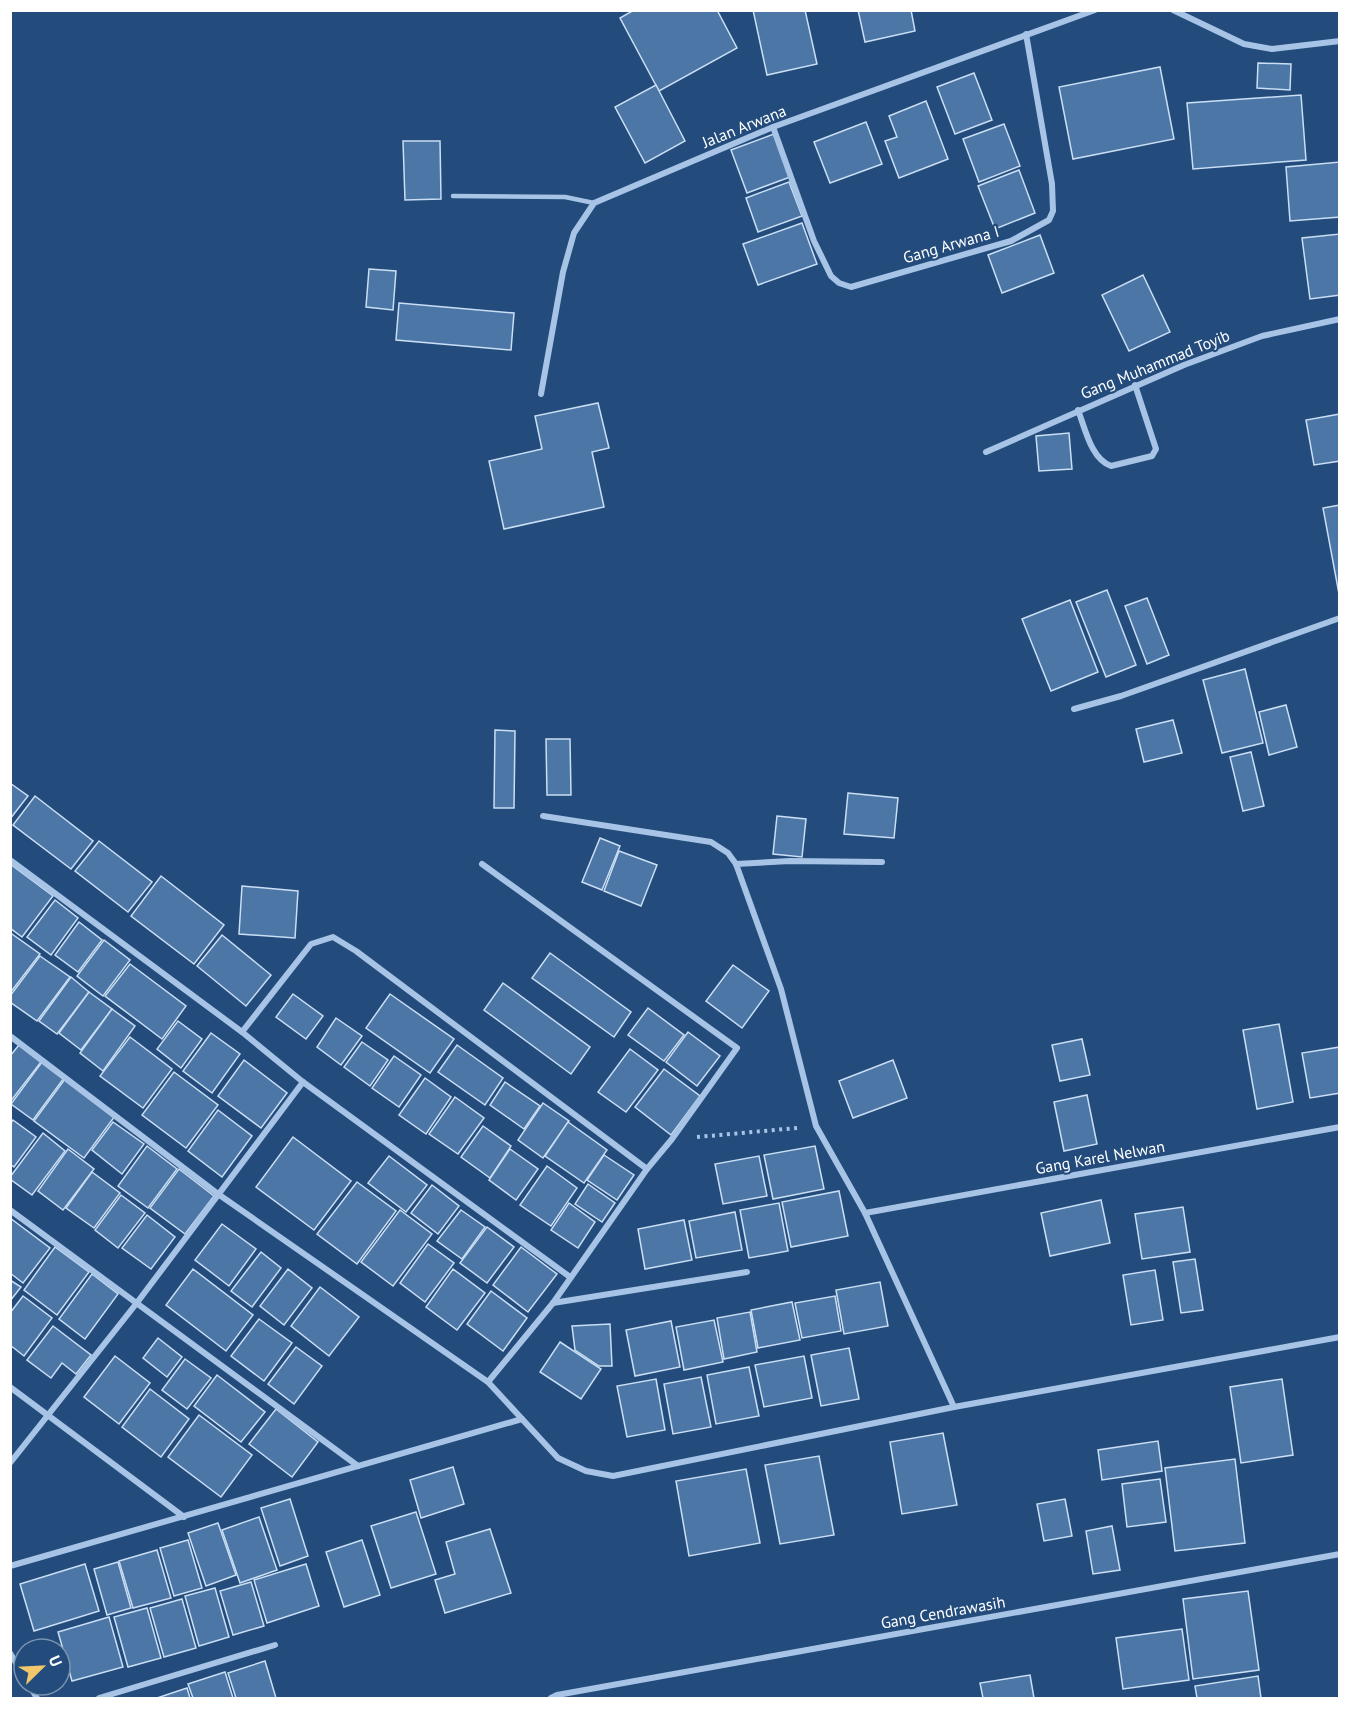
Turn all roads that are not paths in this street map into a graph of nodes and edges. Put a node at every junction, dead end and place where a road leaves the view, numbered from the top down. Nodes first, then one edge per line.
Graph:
1 (1095, 10) edge
2 (1173, 10) edge
3 (1026, 34) junction
4 (1340, 41) edge
5 (773, 128) junction
6 (453, 196) dead end
7 (594, 203) junction
8 (1340, 319) edge
9 (1135, 386) junction
10 (541, 394) dead end
11 (1078, 410) junction
12 (986, 452) dead end
13 (1340, 618) edge
14 (1074, 709) dead end
15 (543, 816) dead end
16 (10, 860) edge
17 (882, 862) dead end
18 (482, 864) dead end
19 (736, 864) junction
20 (242, 1032) junction
21 (10, 1036) edge
22 (303, 1083) junction
23 (1340, 1127) edge
24 (647, 1169) junction
25 (218, 1194) junction
26 (10, 1210) edge
27 (865, 1213) junction
28 (747, 1272) dead end
29 (570, 1277) junction
30 (553, 1303) junction
31 (136, 1304) junction
32 (1340, 1337) edge
33 (488, 1383) junction
34 (10, 1387) edge
35 (954, 1407) junction
36 (49, 1416) junction
37 (522, 1419) junction
38 (10, 1463) edge
39 (358, 1466) junction
40 (184, 1516) junction
41 (1340, 1554) edge
42 (10, 1566) edge
43 (275, 1645) dead end
44 (99, 1698) edge
45 (551, 1698) edge

1 - 3 street, Jalan Arwana
2 - 4 street
3 - 5 street, Jalan Arwana
3 - 5 street, Gang Arwana I
5 - 7 street, Jalan Arwana
6 - 7 lane
7 - 10 street
8 - 9 street, Gang Muhammad Toyib
9 - 11 street, Gang Muhammad Toyib
9 - 11 street
11 - 12 street, Gang Muhammad Toyib
13 - 14 street
15 - 19 street
16 - 20 street
17 - 19 street
18 - 24 street
19 - 27 street
20 - 22 street
20 - 24 street
21 - 25 street
22 - 25 street
22 - 29 street
23 - 27 street, Gang Karel Nelwan
24 - 29 street
25 - 31 street
25 - 33 street
26 - 31 street
27 - 35 street
28 - 30 street
29 - 30 street
30 - 33 street
31 - 36 street
31 - 39 street
32 - 35 street
33 - 37 street
34 - 36 street
35 - 37 street
36 - 38 street
36 - 40 street
37 - 39 street
39 - 40 street
40 - 42 street
41 - 45 street, Gang Cendrawasih
43 - 44 street

